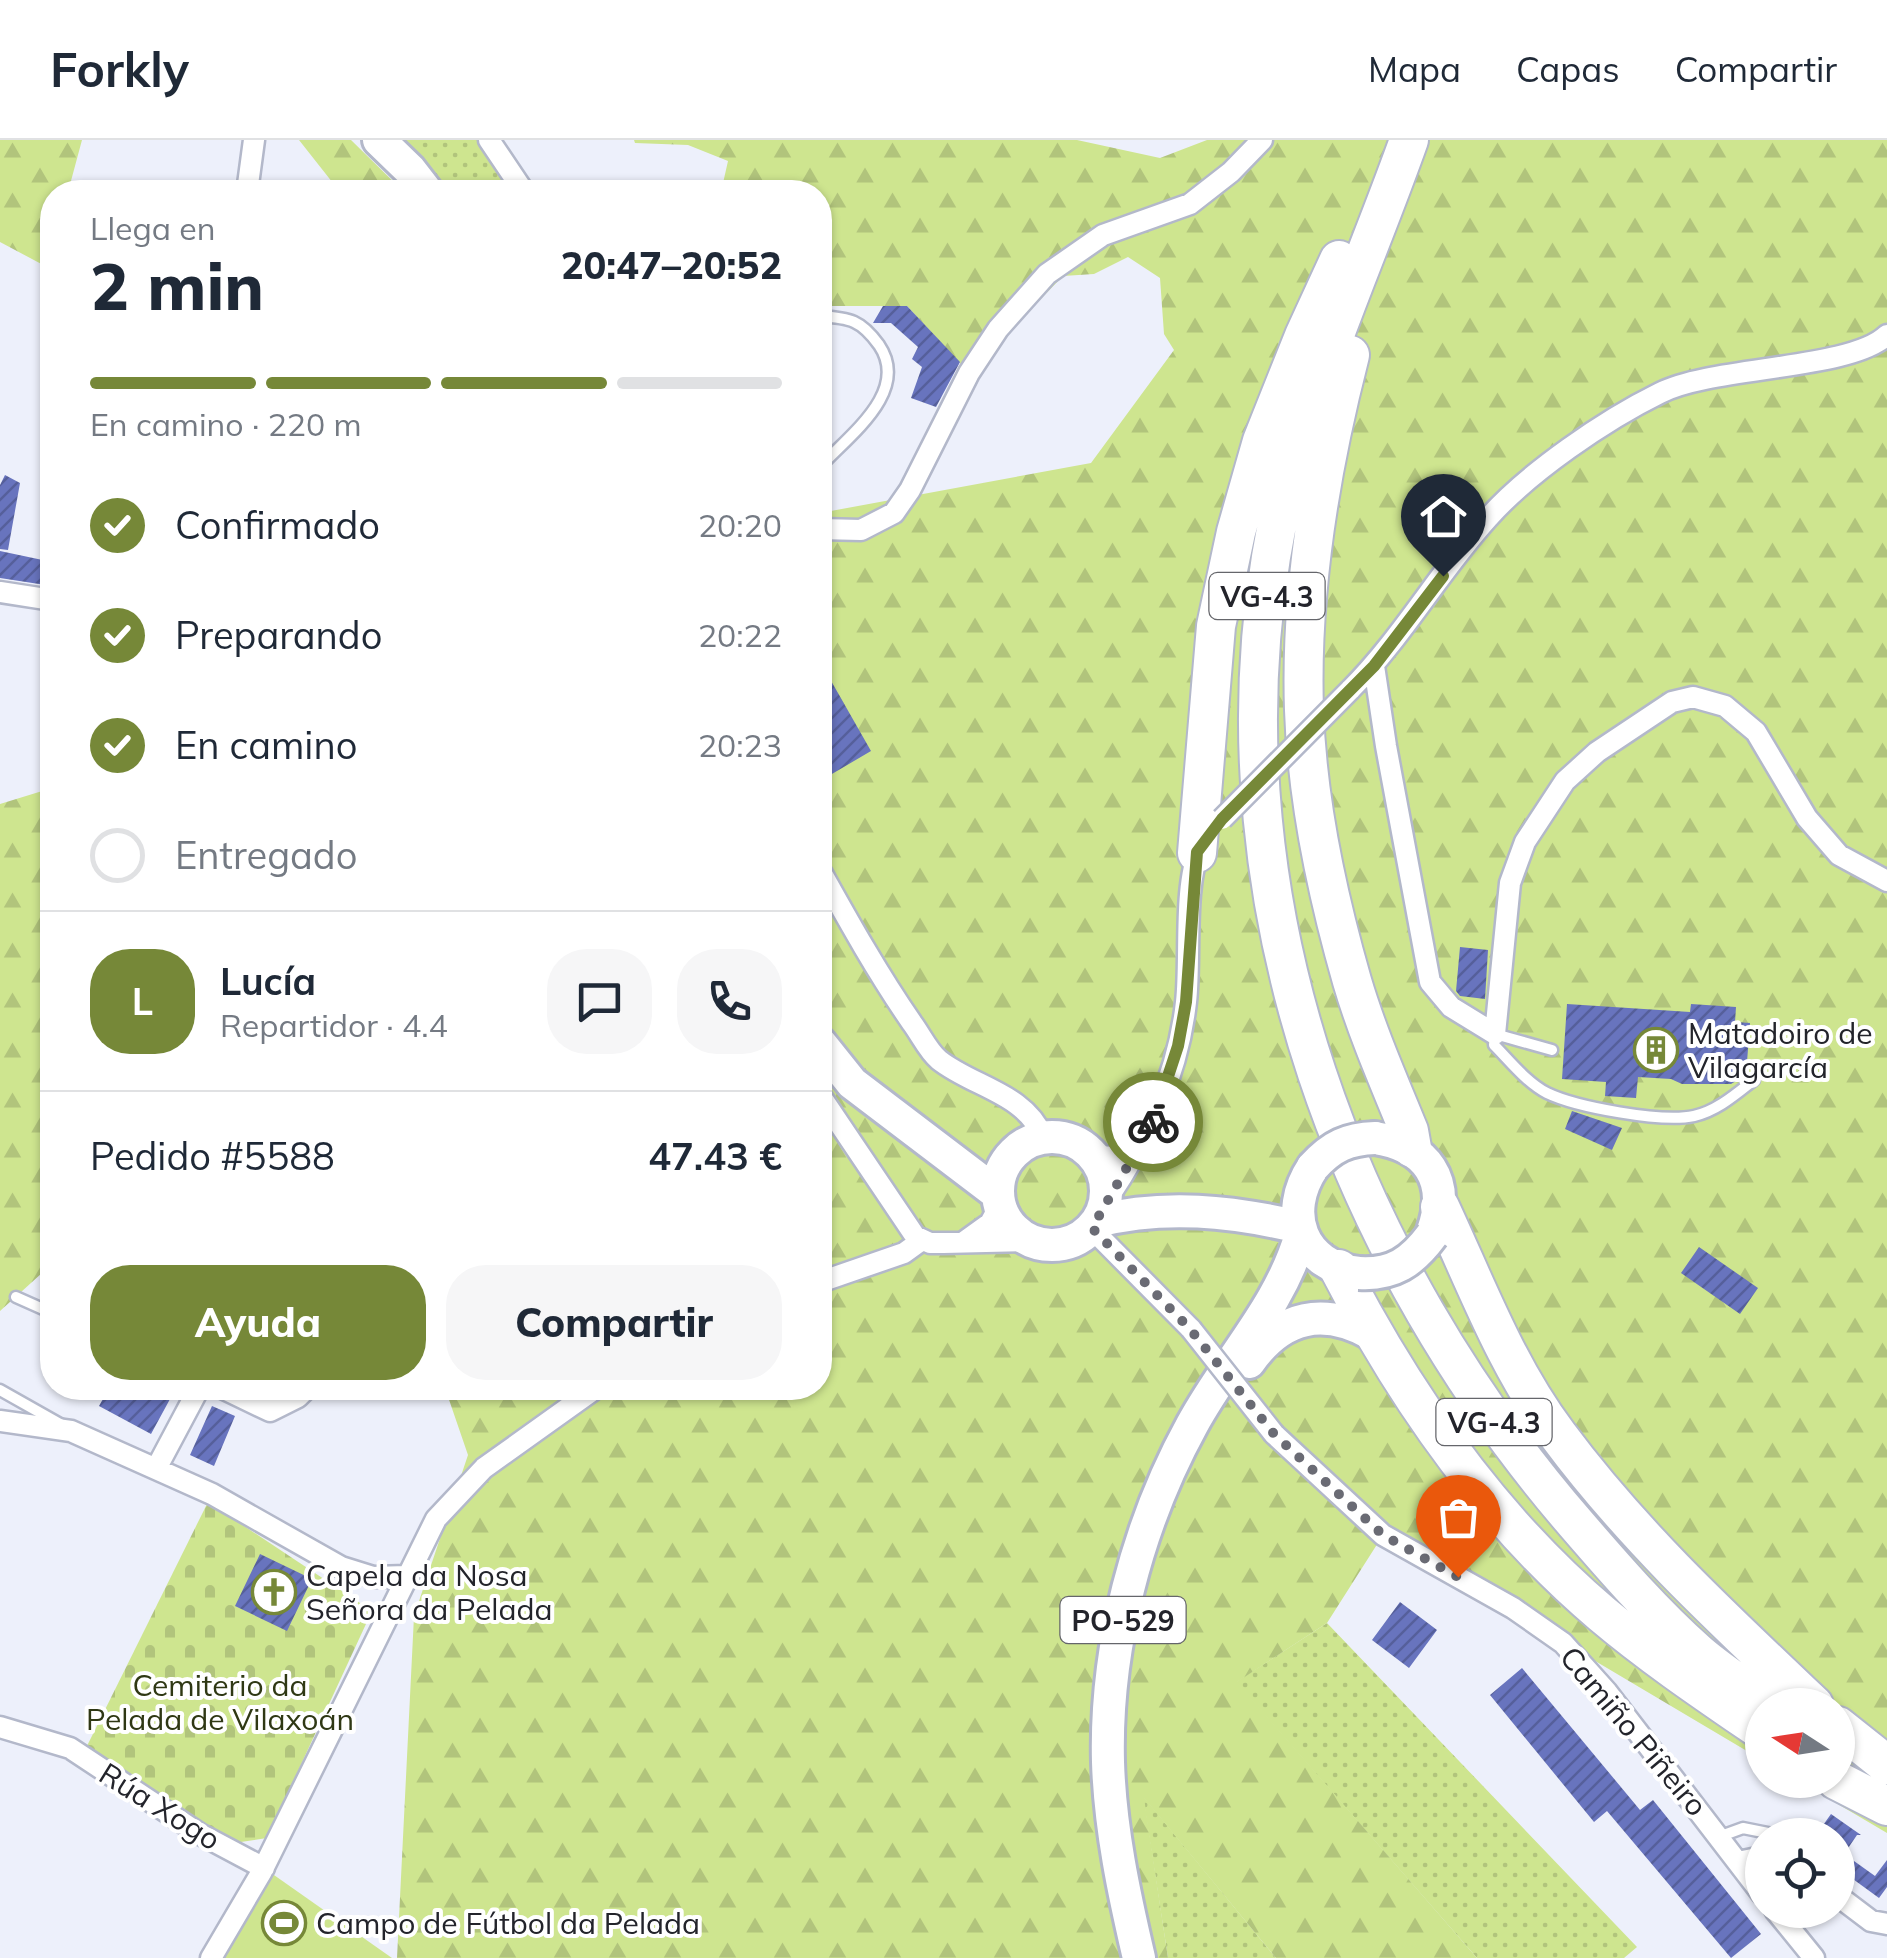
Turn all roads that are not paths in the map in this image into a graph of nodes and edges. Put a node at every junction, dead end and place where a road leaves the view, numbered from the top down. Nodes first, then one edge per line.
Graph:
1 (254, 140) edge
2 (379, 140) edge
3 (490, 140) edge
4 (1262, 140) edge
5 (1395, 140) edge
6 (1408, 140) edge
7 (1426, 140) edge
8 (249, 180) edge
9 (418, 180) edge
10 (516, 180) edge
11 (832, 317) edge
12 (1887, 335) edge
13 (832, 455) edge
14 (832, 529) edge
15 (0, 592) edge
16 (40, 598) edge
17 (1374, 666) junction
18 (1197, 852) junction
19 (1887, 881) edge
20 (832, 891) edge
21 (1495, 1034) junction
22 (1552, 1050) dead end
23 (832, 1059) edge
24 (1754, 1080) dead end
25 (832, 1113) edge
26 (910, 1128) junction
27 (1043, 1137) junction
28 (1141, 1145) junction
29 (1412, 1148) junction
30 (1012, 1153) junction
31 (1308, 1174) junction
32 (1102, 1195) junction
33 (998, 1199) junction
34 (1241, 1213) junction
35 (1436, 1221) junction
36 (1300, 1230) junction
37 (922, 1240) junction
38 (1030, 1241) junction
39 (963, 1242) junction
40 (1343, 1269) junction
41 (832, 1278) edge
42 (16, 1297) dead end
43 (40, 1308) edge
44 (1266, 1313) junction
45 (1372, 1334) junction
46 (0, 1390) edge
47 (192, 1400) edge
48 (247, 1400) edge
49 (292, 1400) edge
50 (579, 1400) edge
51 (0, 1421) edge
52 (71, 1431) junction
53 (156, 1467) junction
54 (1149, 1522) junction
55 (406, 1576) junction
56 (1745, 1688) edge
57 (1796, 1688) edge
58 (1745, 1720) edge
59 (0, 1727) edge
60 (1855, 1740) edge
61 (1855, 1764) edge
62 (1887, 1765) edge
63 (1887, 1785) edge
64 (1855, 1790) edge
65 (1887, 1806) edge
66 (1745, 1828) edge
67 (1721, 1836) junction
68 (1745, 1861) edge
69 (1738, 1862) junction
70 (264, 1868) junction
71 (1745, 1871) edge
72 (1855, 1909) edge
73 (1887, 1924) edge
74 (1790, 1928) edge
75 (211, 1958) edge
76 (1139, 1958) edge
77 (1814, 1958) edge

1 - 8 street
2 - 9 main road
3 - 10 street
4 - 14 street
5 - 18 highway
6 - 56 highway, VG-4.3
7 - 29 highway
11 - 13 lane
12 - 17 street
15 - 16 street
17 - 18 street, bridge
17 - 21 street
18 - 28 street
19 - 21 street
20 - 27 street
21 - 22 lane
21 - 24 lane
23 - 26 main road
25 - 37 street
26 - 30 main road
26 - 33 main road
27 - 30 main road
27 - 32 main road
28 - 32 street
28 - 32 street
29 - 31 main road, bridge
29 - 35 main road
30 - 33 main road
31 - 34 main road
31 - 36 main road
32 - 34 main road
32 - 38 main road
32 - 67 street, Camiño Piñeiro, bridge
33 - 38 main road
33 - 39 street
34 - 36 main road
35 - 40 main road, bridge
35 - 57 highway
36 - 40 main road
36 - 44 main road, PO-529
37 - 39 street
37 - 41 street
38 - 39 street
40 - 44 main road, PO-529
40 - 45 highway
42 - 43 lane
44 - 54 main road, PO-529
45 - 54 main road
45 - 58 highway
46 - 52 lane
47 - 53 street
48 - 49 street
50 - 55 street
51 - 52 street
52 - 53 street
53 - 55 street
54 - 76 main road, PO-529
55 - 70 street
59 - 70 street, Rúa Xogo
60 - 62 highway
61 - 63 highway
64 - 65 highway
66 - 67 lane
67 - 69 street, Camiño Piñeiro
68 - 69 street
69 - 71 street, Camiño Piñeiro
70 - 75 street
72 - 73 street
74 - 77 street

